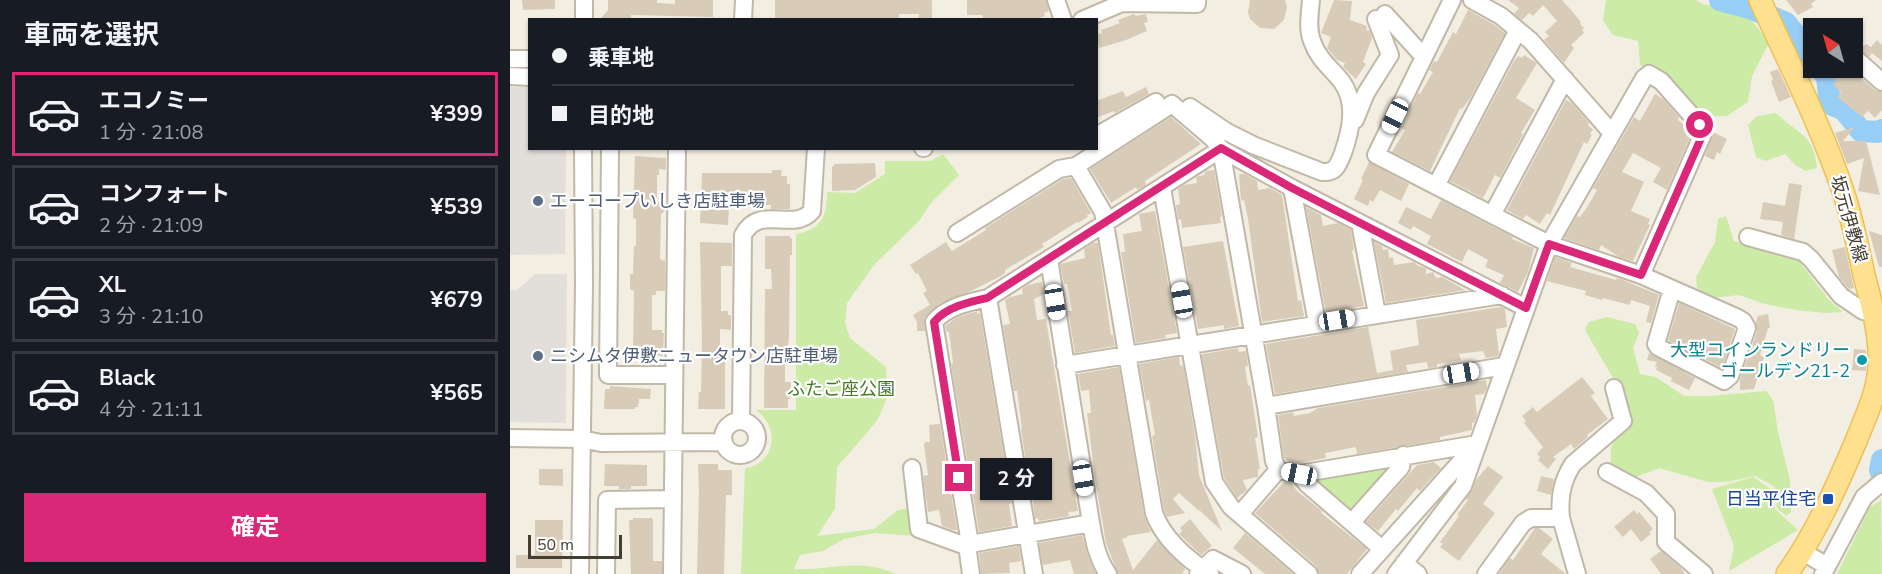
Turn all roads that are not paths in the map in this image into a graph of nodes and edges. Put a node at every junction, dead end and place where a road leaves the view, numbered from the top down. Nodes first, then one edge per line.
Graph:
1 (585, 0) edge
2 (744, 0) edge
3 (1056, 0) edge
4 (1197, 0) edge
5 (1311, 0) edge
6 (1452, 0) edge
7 (1472, 0) edge
8 (1760, 1) edge
9 (1122, 2) edge
10 (584, 18) edge
11 (743, 18) edge
12 (1063, 18) edge
13 (1086, 18) edge
14 (1518, 30) junction
15 (1424, 57) junction
16 (510, 59) edge
17 (528, 59) edge
18 (1863, 64) edge
19 (510, 76) edge
20 (528, 76) edge
21 (1565, 79) junction
22 (1882, 82) edge
23 (1174, 101) junction
24 (1611, 132) junction
25 (1349, 134) junction
26 (1098, 135) edge
27 (1221, 148) junction
28 (583, 150) edge
29 (610, 150) edge
30 (677, 150) edge
31 (816, 150) edge
32 (1076, 166) junction
33 (1436, 186) junction
34 (1162, 188) junction
35 (1292, 188) junction
36 (1492, 214) junction
37 (1105, 223) junction
38 (1360, 223) junction
39 (957, 233) dead end
40 (1748, 237) dead end
41 (1549, 244) junction
42 (1049, 259) junction
43 (1641, 275) junction
44 (1672, 289) junction
45 (1502, 295) junction
46 (987, 298) junction
47 (1526, 308) junction
48 (1875, 313) junction
49 (1377, 314) junction
50 (1317, 323) junction
51 (1253, 334) junction
52 (1880, 337) edge
53 (1189, 346) junction
54 (1126, 356) junction
55 (1065, 365) junction
56 (1504, 366) junction
57 (674, 375) junction
58 (1614, 388) dead end
59 (1266, 406) junction
60 (741, 421) junction
61 (510, 438) edge
62 (672, 438) junction
63 (724, 438) junction
64 (582, 439) junction
65 (1477, 444) junction
66 (1403, 455) junction
67 (912, 468) dead end
68 (1278, 470) junction
69 (1607, 472) dead end
70 (1299, 474) junction
71 (1879, 483) edge
72 (672, 499) junction
73 (1240, 514) junction
74 (1561, 518) junction
75 (1352, 522) junction
76 (1091, 523) junction
77 (1027, 534) junction
78 (970, 544) junction
79 (1382, 549) junction
80 (1803, 552) junction
81 (1400, 569) edge
82 (1825, 570) edge
83 (1203, 572) edge
84 (580, 574) edge
85 (606, 574) edge
86 (672, 574) edge
87 (971, 574) edge
88 (1034, 574) edge
89 (1108, 574) edge
90 (1242, 574) edge
91 (1309, 574) edge
92 (1360, 574) edge
93 (1418, 574) edge
94 (1486, 574) edge
95 (1577, 574) edge
96 (1704, 574) edge
97 (1787, 574) edge

1 - 10 street
2 - 11 street
3 - 12 street
4 - 9 street
5 - 25 street
6 - 15 street
7 - 14 street
8 - 48 main road, 坂元伊敷線
9 - 13 street
14 - 21 street
14 - 33 street
15 - 25 street
15 - 33 street
16 - 17 street
18 - 22 street
19 - 20 street
21 - 24 street
21 - 36 street
23 - 25 street
23 - 26 street
23 - 27 street
23 - 32 street
24 - 41 street
24 - 43 street
27 - 34 street
27 - 35 street
27 - 51 street
28 - 64 street
29 - 57 street
30 - 57 street
31 - 60 street
32 - 37 street
32 - 39 street
33 - 36 street
34 - 37 street
34 - 53 street
35 - 38 street
35 - 50 street
36 - 41 street
37 - 42 street
37 - 54 street
38 - 45 street
38 - 49 street
40 - 48 street
41 - 43 street
41 - 47 street
42 - 46 street
42 - 55 street
43 - 44 street
44 - 44 street
45 - 47 street
45 - 49 street
46 - 77 street
46 - 78 street
47 - 56 street
48 - 52 main road, 坂元伊敷線
49 - 50 street
50 - 51 street
51 - 53 street
51 - 59 street
52 - 80 main road, 坂元伊敷線
53 - 54 street
53 - 73 street
54 - 55 street
54 - 83 street
55 - 76 street
56 - 59 street
56 - 65 street
57 - 62 street
58 - 74 street
59 - 68 street
60 - 63 street
60 - 63 street
61 - 64 street
62 - 63 street
62 - 64 street
62 - 72 street
64 - 84 street
65 - 66 street
65 - 79 street
65 - 81 street
66 - 70 street
66 - 75 street
67 - 78 street
68 - 70 street
68 - 73 street
69 - 96 street
70 - 75 street
71 - 82 street
72 - 85 street
72 - 86 street
73 - 91 street
74 - 94 street
74 - 95 street
75 - 79 street
76 - 77 street
76 - 89 street
77 - 78 street
77 - 88 street
78 - 87 street
79 - 92 street
80 - 82 street
80 - 97 main road, 坂元伊敷線
81 - 93 street
83 - 90 street

